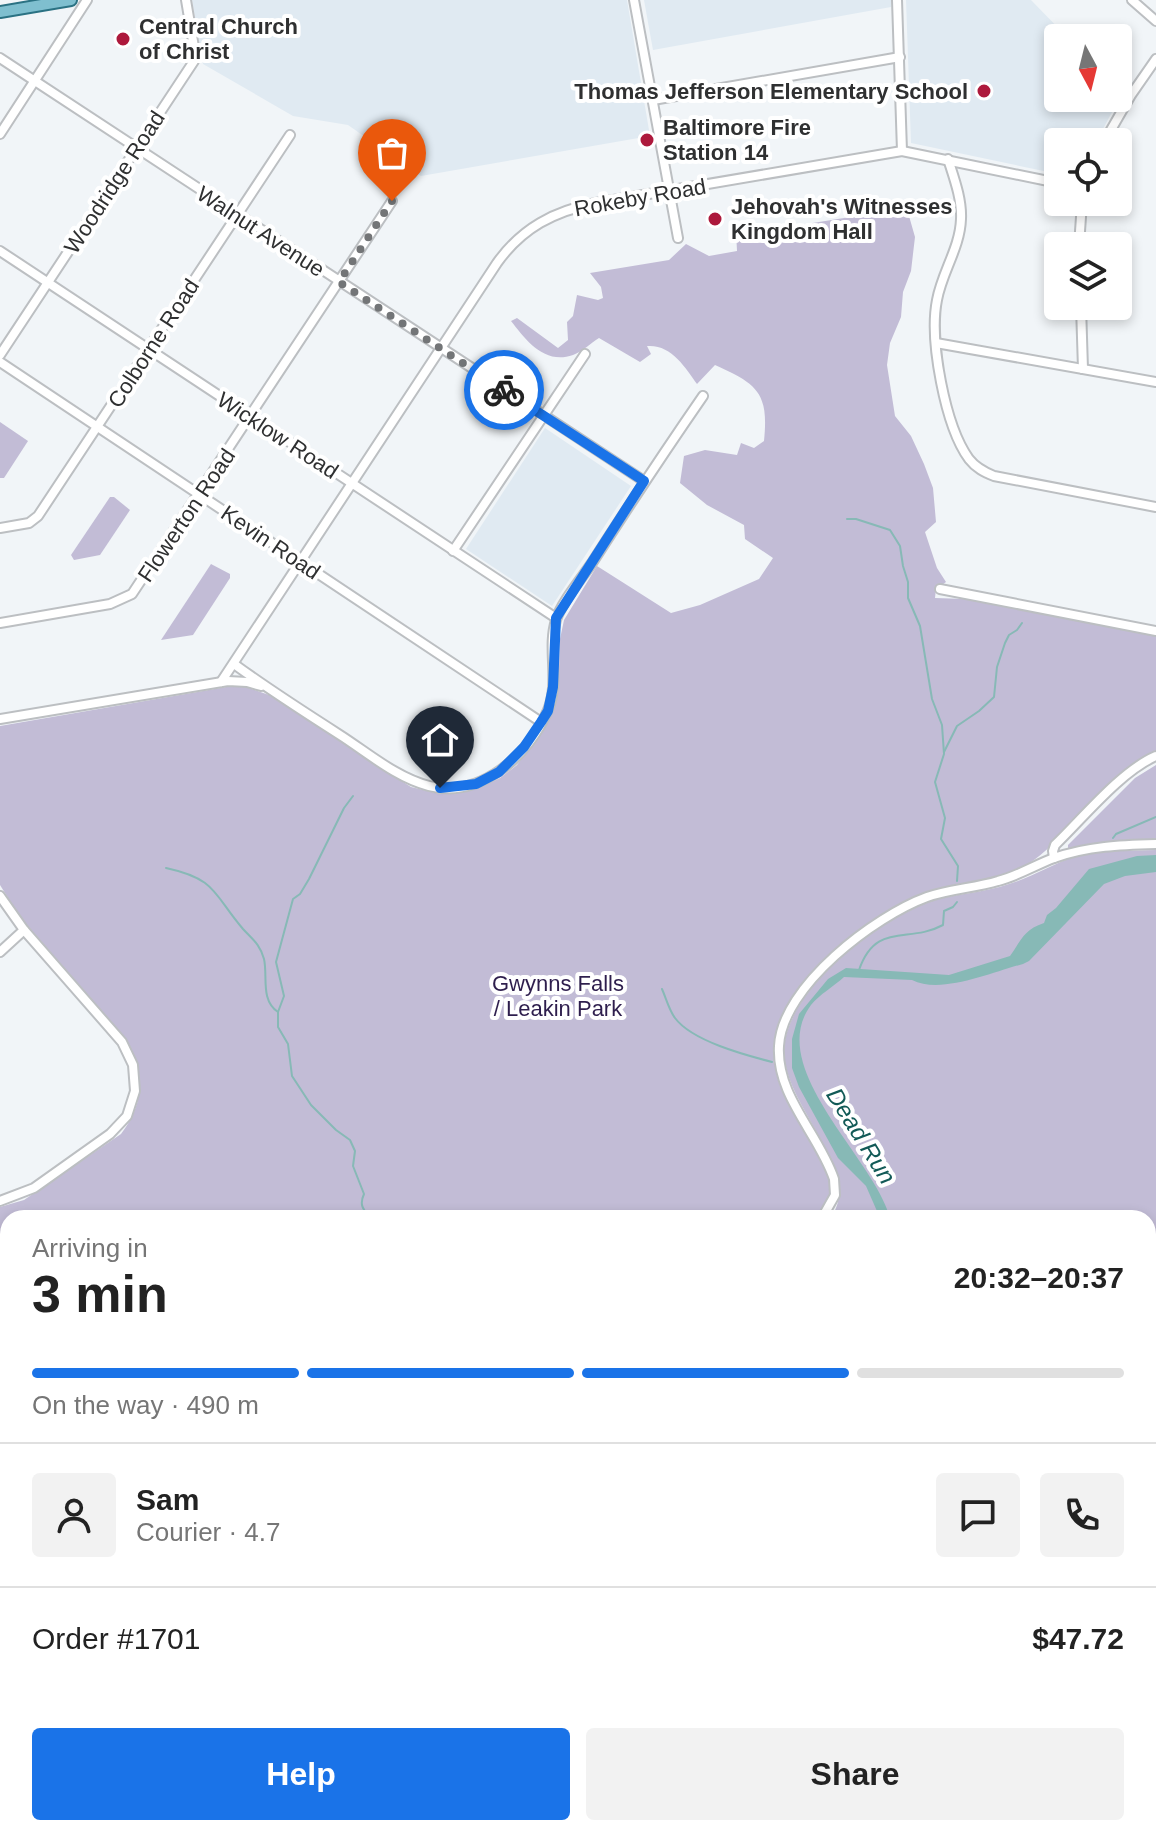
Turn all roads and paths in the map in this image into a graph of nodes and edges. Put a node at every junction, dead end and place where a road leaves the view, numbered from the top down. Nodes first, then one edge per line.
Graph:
1 (71, 0) edge
2 (87, 0) edge
3 (186, 0) edge
4 (634, 0) edge
5 (897, 0) edge
6 (1132, 0) edge
7 (0, 12) edge
8 (1156, 21) edge
9 (900, 57) junction
10 (0, 58) edge
11 (1156, 59) edge
12 (35, 81) junction
13 (653, 100) junction
14 (1112, 128) edge
15 (0, 134) edge
16 (290, 135) dead end
17 (136, 149) junction
18 (902, 151) junction
19 (948, 159) junction
20 (1044, 180) edge
21 (669, 191) junction
22 (392, 201) dead end
23 (238, 215) junction
24 (678, 238) dead end
25 (0, 251) edge
26 (339, 282) junction
27 (48, 283) junction
28 (1081, 320) edge
29 (936, 343) junction
30 (441, 349) junction
31 (149, 350) junction
32 (585, 354) dead end
33 (0, 355) edge
34 (0, 362) edge
35 (1083, 369) junction
36 (1156, 382) edge
37 (703, 396) dead end
38 (543, 415) junction
39 (251, 417) junction
40 (98, 427) junction
41 (644, 481) junction
42 (352, 484) junction
43 (200, 495) junction
44 (1156, 507) edge
45 (0, 528) edge
46 (453, 551) junction
47 (300, 562) junction
48 (940, 589) dead end
49 (556, 618) junction
50 (0, 623) edge
51 (1156, 631) edge
52 (234, 664) junction
53 (221, 682) junction
54 (269, 689) junction
55 (0, 719) edge
56 (541, 722) junction
57 (1156, 756) edge
58 (1156, 844) edge
59 (1056, 857) junction
60 (0, 896) edge
61 (24, 930) junction
62 (0, 952) edge
63 (0, 1201) edge
64 (827, 1210) edge

1 - 7 main road
2 - 12 street
3 - 17 street, Woodridge Road
4 - 13 street
5 - 9 street
6 - 8 street
9 - 13 street
9 - 18 street
10 - 12 street, Walnut Avenue
11 - 14 street
12 - 15 street
12 - 17 street, Walnut Avenue
13 - 21 street
16 - 23 street, Colborne Road
17 - 23 street, Walnut Avenue
17 - 27 street, Woodridge Road
18 - 19 street, Rokeby Road
18 - 21 street, Rokeby Road
19 - 20 street, Rokeby Road
19 - 29 street
21 - 24 street
21 - 30 street, Rokeby Road
22 - 26 street, Flowerton Road
23 - 26 street, Walnut Avenue
23 - 31 street, Colborne Road
25 - 27 street, Wicklow Road
26 - 30 street, Walnut Avenue
26 - 39 street, Flowerton Road
27 - 31 street, Wicklow Road
27 - 33 street, Woodridge Road
28 - 35 street
29 - 35 street
29 - 44 street
30 - 38 street, Walnut Avenue
30 - 42 street, Rokeby Road
31 - 39 street, Wicklow Road
31 - 40 street, Colborne Road
32 - 38 street
34 - 40 street, Kevin Road
35 - 36 street
37 - 41 street
38 - 41 street, Walnut Avenue
38 - 46 street
39 - 42 street, Wicklow Road
39 - 43 street, Flowerton Road
40 - 43 street, Kevin Road
40 - 45 street, Colborne Road
41 - 49 street
42 - 46 street, Wicklow Road
42 - 47 street, Rokeby Road
43 - 47 street, Kevin Road
43 - 50 street, Flowerton Road
46 - 49 street, Wicklow Road
47 - 52 street, Rokeby Road
47 - 56 street, Kevin Road
48 - 51 street
49 - 56 street
52 - 53 street, Rokeby Road
52 - 54 street
53 - 54 street
53 - 55 street
54 - 56 street
57 - 59 street
58 - 59 street
59 - 64 street
60 - 61 street
61 - 62 street
61 - 63 street

